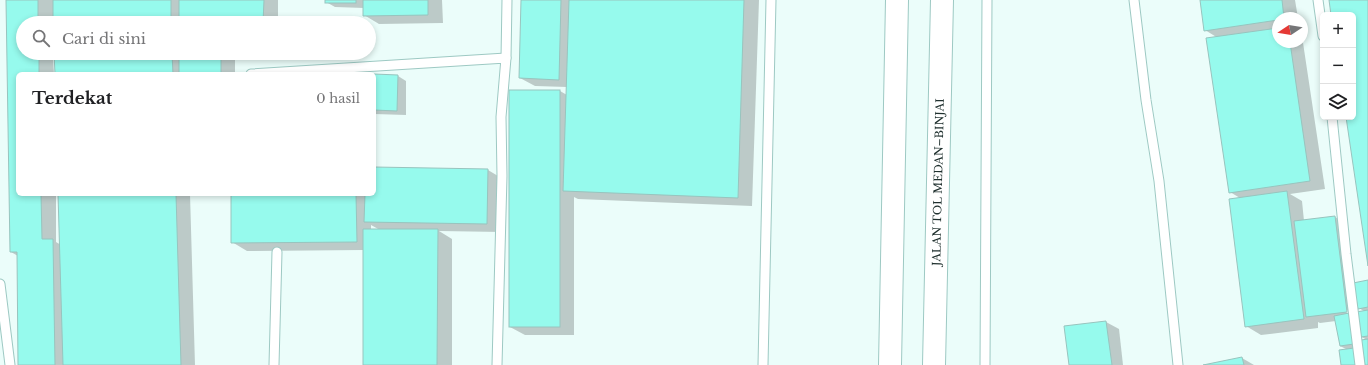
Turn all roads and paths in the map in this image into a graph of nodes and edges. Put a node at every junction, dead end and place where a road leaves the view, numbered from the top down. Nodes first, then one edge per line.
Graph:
1 (507, 0) edge
2 (771, 0) edge
3 (897, 0) edge
4 (942, 0) edge
5 (987, 0) edge
6 (1134, 0) edge
7 (1318, 0) edge
8 (1320, 14) edge
9 (506, 58) junction
10 (283, 72) edge
11 (1332, 120) edge
12 (277, 252) dead end
13 (0, 284) edge
14 (10, 365) edge
15 (274, 365) edge
16 (497, 365) edge
17 (763, 365) edge
18 (890, 365) edge
19 (934, 365) edge
20 (985, 365) edge
21 (1178, 365) edge
22 (1360, 365) edge

1 - 9 lane
2 - 17 lane
3 - 18 highway
4 - 19 highway, JALAN TOL MEDAN–BINJAI
5 - 20 lane
6 - 21 lane
7 - 8 lane
9 - 10 lane
9 - 16 lane
11 - 22 lane
12 - 15 lane
13 - 14 lane

